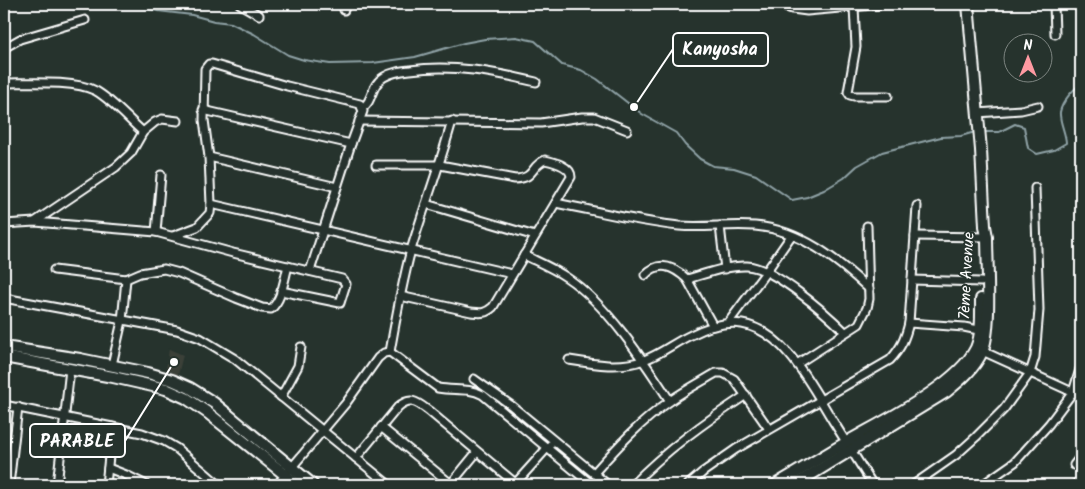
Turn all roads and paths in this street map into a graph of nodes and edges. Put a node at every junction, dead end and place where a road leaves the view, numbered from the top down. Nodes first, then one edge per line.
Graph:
1 (240, 4) edge
2 (778, 4) edge
3 (884, 4) edge
4 (968, 4) edge
5 (1054, 4) edge
6 (848, 6) edge
7 (799, 7) edge
8 (259, 15) dead end
9 (85, 20) dead end
10 (1055, 34) dead end
11 (4, 48) edge
12 (536, 82) dead end
13 (4, 83) edge
14 (888, 96) dead end
15 (1038, 106) dead end
16 (363, 107) junction
17 (203, 110) junction
18 (977, 114) junction
19 (178, 121) dead end
20 (360, 121) junction
21 (452, 122) junction
22 (627, 130) dead end
23 (143, 132) junction
24 (351, 144) junction
25 (209, 157) junction
26 (376, 165) dead end
27 (440, 165) junction
28 (161, 175) dead end
29 (337, 187) junction
30 (1035, 188) dead end
31 (556, 203) junction
32 (212, 204) junction
33 (426, 204) junction
34 (917, 206) dead end
35 (35, 222) junction
36 (4, 224) edge
37 (720, 226) junction
38 (867, 226) dead end
39 (324, 230) junction
40 (156, 232) junction
41 (173, 236) junction
42 (536, 236) junction
43 (791, 236) junction
44 (915, 236) junction
45 (984, 237) junction
46 (411, 250) junction
47 (524, 255) junction
48 (288, 266) junction
49 (725, 269) junction
50 (54, 270) dead end
51 (310, 271) junction
52 (766, 272) junction
53 (512, 274) junction
54 (645, 275) dead end
55 (126, 279) junction
56 (687, 280) junction
57 (912, 280) junction
58 (981, 282) junction
59 (869, 289) junction
60 (281, 291) junction
61 (400, 296) junction
62 (4, 298) edge
63 (122, 321) junction
64 (728, 323) junction
65 (909, 323) junction
66 (712, 326) junction
67 (983, 331) junction
68 (845, 332) junction
69 (4, 347) edge
70 (301, 347) dead end
71 (979, 350) junction
72 (390, 352) junction
73 (4, 357) edge
74 (569, 360) dead end
75 (644, 360) junction
76 (797, 364) junction
77 (112, 365) junction
78 (1081, 366) edge
79 (70, 370) junction
80 (1030, 373) junction
81 (474, 379) dead end
82 (1073, 392) junction
83 (746, 395) junction
84 (1081, 396) edge
85 (282, 397) junction
86 (820, 399) junction
87 (670, 401) junction
88 (4, 405) edge
89 (18, 407) junction
90 (66, 416) junction
91 (112, 427) junction
92 (381, 427) junction
93 (769, 429) junction
94 (322, 430) junction
95 (554, 441) junction
96 (849, 446) junction
97 (547, 448) junction
98 (477, 452) junction
99 (1081, 456) edge
100 (356, 458) junction
101 (1074, 465) dead end
102 (108, 468) junction
103 (288, 471) junction
104 (7, 472) edge
105 (594, 473) junction
106 (1081, 481) edge
107 (214, 484) edge
108 (514, 484) edge
109 (9, 485) edge
110 (57, 485) edge
111 (106, 485) edge
112 (146, 485) edge
113 (277, 485) edge
114 (298, 485) edge
115 (313, 485) edge
116 (389, 485) edge
117 (451, 485) edge
118 (592, 485) edge
119 (608, 485) edge
120 (632, 485) edge
121 (688, 485) edge
122 (775, 485) edge
123 (794, 485) edge
124 (873, 485) edge
125 (913, 485) edge
126 (982, 485) edge
127 (1074, 485) edge

1 - 8 street
2 - 7 street
3 - 6 street
4 - 18 street, 7ème Avenue
5 - 10 street
6 - 7 street
6 - 14 street
9 - 11 street
12 - 16 street
13 - 23 street
15 - 18 street
16 - 17 street
16 - 20 street
17 - 24 street
17 - 25 street
18 - 45 street, 7ème Avenue
19 - 23 street
20 - 21 street
20 - 24 street
21 - 22 street
21 - 27 street
23 - 35 street
24 - 29 street
25 - 29 street
25 - 32 street
26 - 27 street
27 - 31 street
27 - 33 street
28 - 40 street
29 - 39 street
30 - 80 street
31 - 37 street
31 - 42 street
32 - 39 street
32 - 41 street
33 - 42 street
33 - 46 street
34 - 44 street
35 - 36 street
35 - 40 street
37 - 43 street
37 - 49 street
38 - 59 street
39 - 46 street
39 - 51 street
40 - 41 street
41 - 48 street
42 - 47 street
43 - 52 street
43 - 59 street
44 - 45 street
44 - 57 street
45 - 58 street, 7ème Avenue
45 - 67 street, 7ème Avenue
46 - 53 street
46 - 61 street
47 - 53 street
47 - 75 street
48 - 51 street
48 - 60 street
49 - 52 street
49 - 56 street
50 - 55 street
51 - 60 street
52 - 64 street
52 - 68 street
53 - 61 street
54 - 56 street
55 - 60 street
55 - 63 street
56 - 66 street
57 - 58 street
57 - 65 street
58 - 67 street, 7ème Avenue
59 - 68 street
61 - 72 street
62 - 63 street
63 - 77 street
63 - 85 street
64 - 66 street
64 - 76 street
65 - 67 street
65 - 86 street
66 - 75 street
67 - 71 street, 7ème Avenue
68 - 76 street
69 - 77 street
70 - 85 street
71 - 80 street
71 - 96 street, 7ème Avenue
72 - 94 street
72 - 97 street
73 - 79 street
74 - 75 street
75 - 87 street
76 - 86 street
77 - 103 street
78 - 82 street
79 - 90 street
79 - 103 street
80 - 82 street
80 - 125 street
81 - 95 street
82 - 84 street
82 - 126 street
83 - 87 street
83 - 93 street
83 - 120 street
85 - 94 street
86 - 93 street
86 - 96 street
87 - 105 street
88 - 89 street
89 - 90 street
89 - 104 street
90 - 91 street
90 - 110 street
91 - 102 street
91 - 107 street
92 - 98 street
92 - 100 street
92 - 117 street
93 - 121 street
94 - 100 street
94 - 103 street
95 - 97 street
95 - 105 street
96 - 122 street, 7ème Avenue
96 - 123 street, 7ème Avenue
96 - 124 street
97 - 108 street
97 - 118 street
98 - 108 street
98 - 117 street
99 - 101 street
100 - 116 street
102 - 111 street
102 - 112 street
103 - 113 street
103 - 114 street
103 - 115 street
104 - 109 street
105 - 119 street
106 - 127 street

